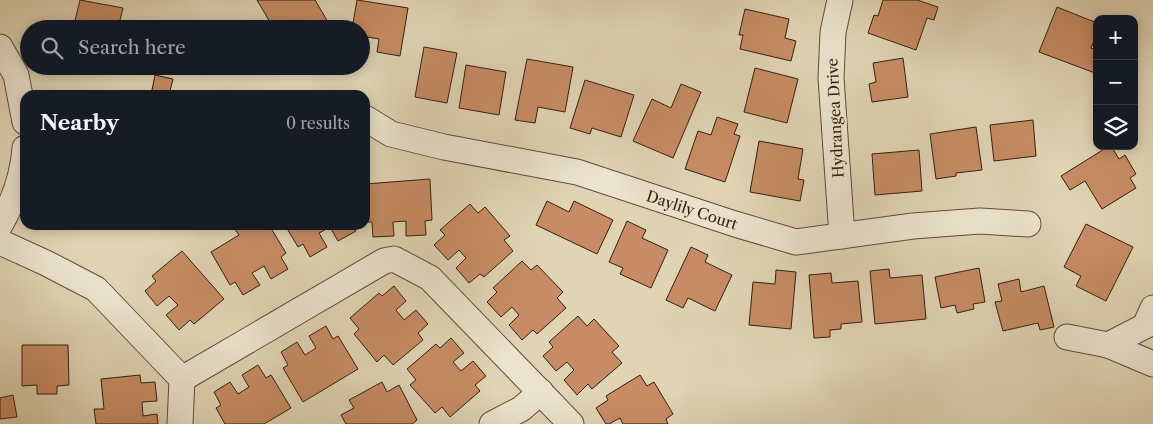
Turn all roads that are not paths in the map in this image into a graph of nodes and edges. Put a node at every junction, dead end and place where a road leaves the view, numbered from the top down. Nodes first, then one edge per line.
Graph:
1 (840, 0) edge
2 (0, 47) edge
3 (20, 95) edge
4 (370, 121) edge
5 (20, 179) edge
6 (1028, 224) dead end
7 (0, 225) edge
8 (842, 236) junction
9 (0, 242) edge
10 (1153, 308) edge
11 (1067, 338) dead end
12 (1108, 345) junction
13 (1153, 364) edge
14 (182, 379) junction
15 (541, 392) junction
16 (180, 424) edge
17 (492, 424) edge
18 (571, 424) edge

1 - 8 street, Hydrangea Drive
2 - 3 street
4 - 8 street, Daylily Court
5 - 7 street
6 - 8 street, Daylily Court
9 - 14 street
10 - 12 street
11 - 12 street
12 - 13 street
14 - 15 street
14 - 16 street
15 - 17 street
15 - 18 street

